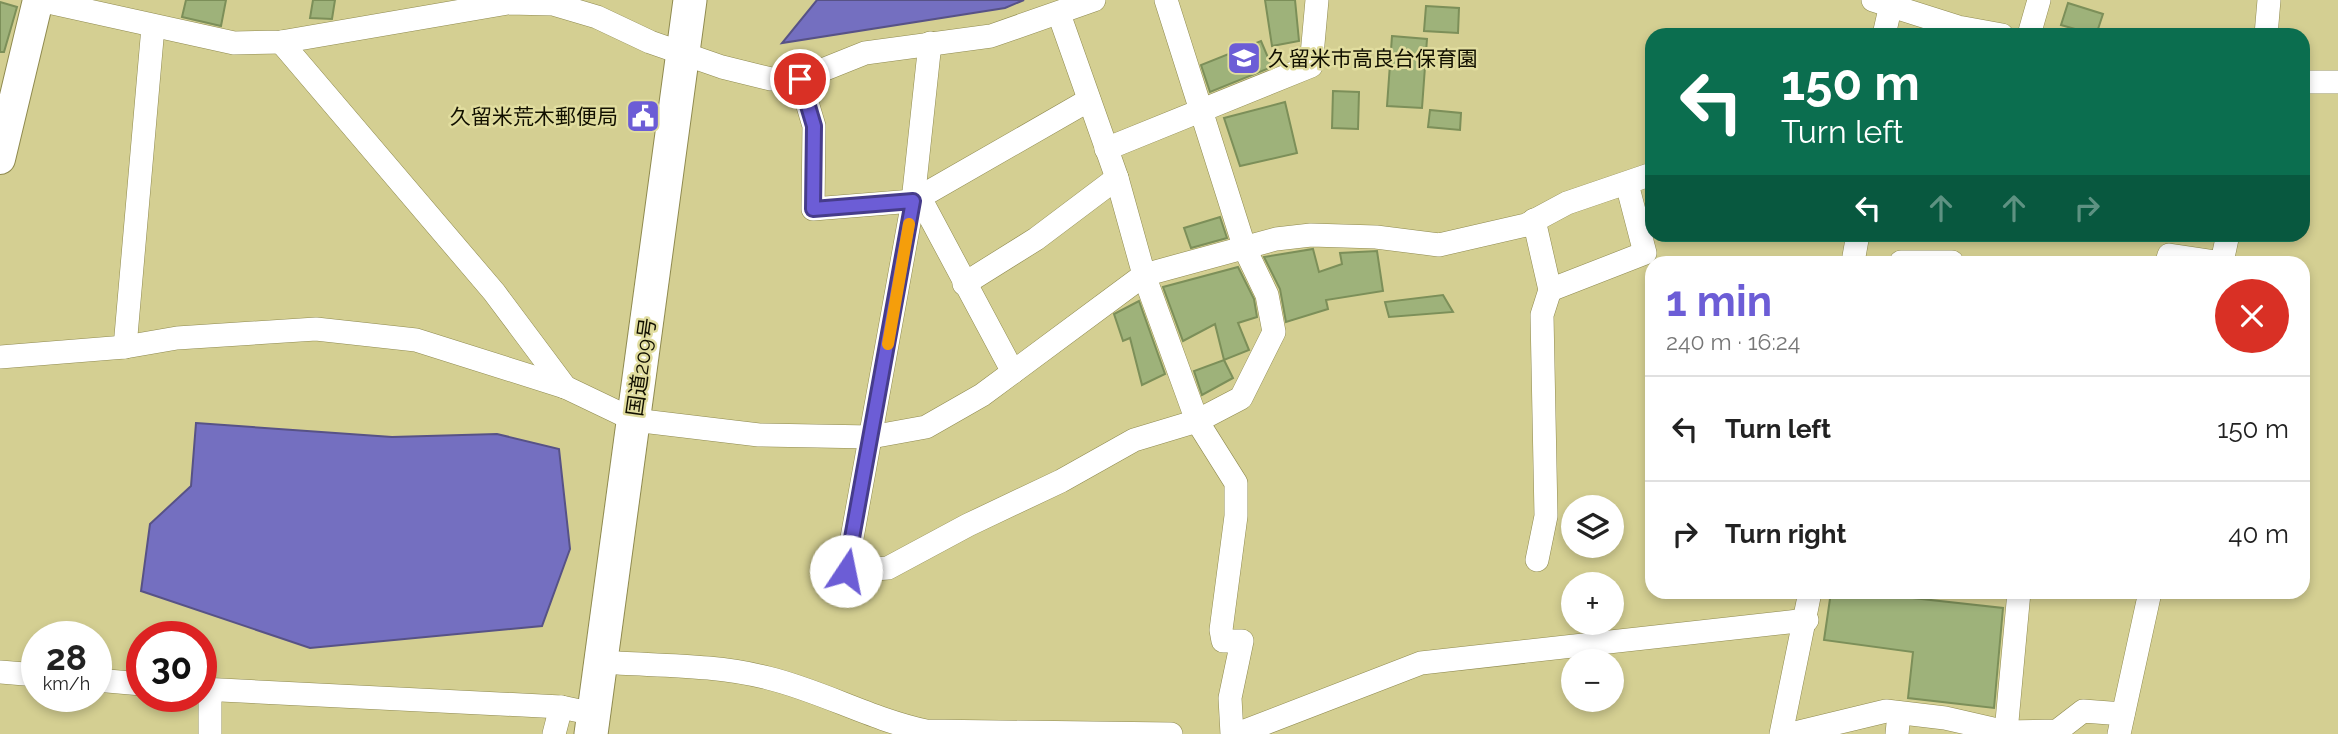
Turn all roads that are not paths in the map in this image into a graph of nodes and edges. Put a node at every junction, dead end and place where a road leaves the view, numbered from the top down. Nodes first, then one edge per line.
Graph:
1 (38, 0) edge
2 (690, 0) edge
3 (1094, 0) edge
4 (1166, 0) edge
5 (1317, 0) edge
6 (2039, 0) edge
7 (2269, 0) edge
8 (1886, 2) edge
9 (1059, 14) junction
10 (153, 27) junction
11 (1884, 28) edge
12 (1964, 28) edge
13 (2031, 28) edge
14 (2267, 28) edge
15 (281, 42) junction
16 (930, 43) junction
17 (684, 54) junction
18 (800, 79) junction
19 (2310, 82) edge
20 (2338, 82) edge
21 (1089, 100) junction
22 (1201, 111) junction
23 (1106, 149) junction
24 (0, 159) edge
25 (1645, 177) edge
26 (1117, 178) junction
27 (1627, 184) junction
28 (916, 200) junction
29 (1534, 219) junction
30 (1245, 248) junction
31 (1144, 275) junction
32 (964, 284) junction
33 (1550, 290) junction
34 (125, 347) junction
35 (0, 356) edge
36 (1013, 372) junction
37 (565, 387) junction
38 (634, 420) junction
39 (1197, 421) junction
40 (871, 437) junction
41 (1536, 560) dead end
42 (1809, 599) edge
43 (2018, 599) edge
44 (2148, 599) edge
45 (1807, 620) junction
46 (601, 663) junction
47 (0, 672) edge
48 (21, 674) edge
49 (217, 690) edge
50 (561, 708) junction
51 (208, 712) edge
52 (1898, 723) edge
53 (593, 724) edge
54 (2121, 724) edge
55 (1944, 726) edge
56 (2006, 732) junction
57 (210, 734) edge
58 (554, 734) edge
59 (1171, 734) edge
60 (1235, 734) edge
61 (1781, 734) edge
62 (1791, 734) edge

1 - 10 street
1 - 24 main road
2 - 17 highway, 国道209号
3 - 9 street
4 - 22 street
5 - 22 street
6 - 13 street
7 - 14 street
8 - 11 street
8 - 12 street
9 - 16 street
9 - 21 street
10 - 15 street
10 - 34 street
15 - 17 street
15 - 37 street
16 - 18 street
16 - 28 street
17 - 18 street
17 - 38 highway, 国道209号
18 - 28 street
19 - 20 street
21 - 23 street
21 - 28 street
22 - 23 street
22 - 30 street
23 - 26 street
25 - 27 street
26 - 31 street
26 - 32 street
27 - 29 street
27 - 33 street
28 - 32 street
28 - 40 street
29 - 30 street
29 - 33 street
30 - 31 street
30 - 39 street
31 - 36 street
31 - 39 street
32 - 36 street
33 - 41 street
34 - 35 street
34 - 37 street
36 - 40 street
37 - 38 street
38 - 40 street
38 - 46 highway, 国道209号
39 - 40 street
39 - 60 street
42 - 45 street
43 - 56 street
44 - 54 street
45 - 60 street
45 - 61 street
46 - 53 highway, 国道209号
46 - 59 street
47 - 48 street
49 - 50 street
50 - 53 street
50 - 58 street
51 - 57 street
52 - 55 street
52 - 62 street
54 - 56 street
55 - 56 street

